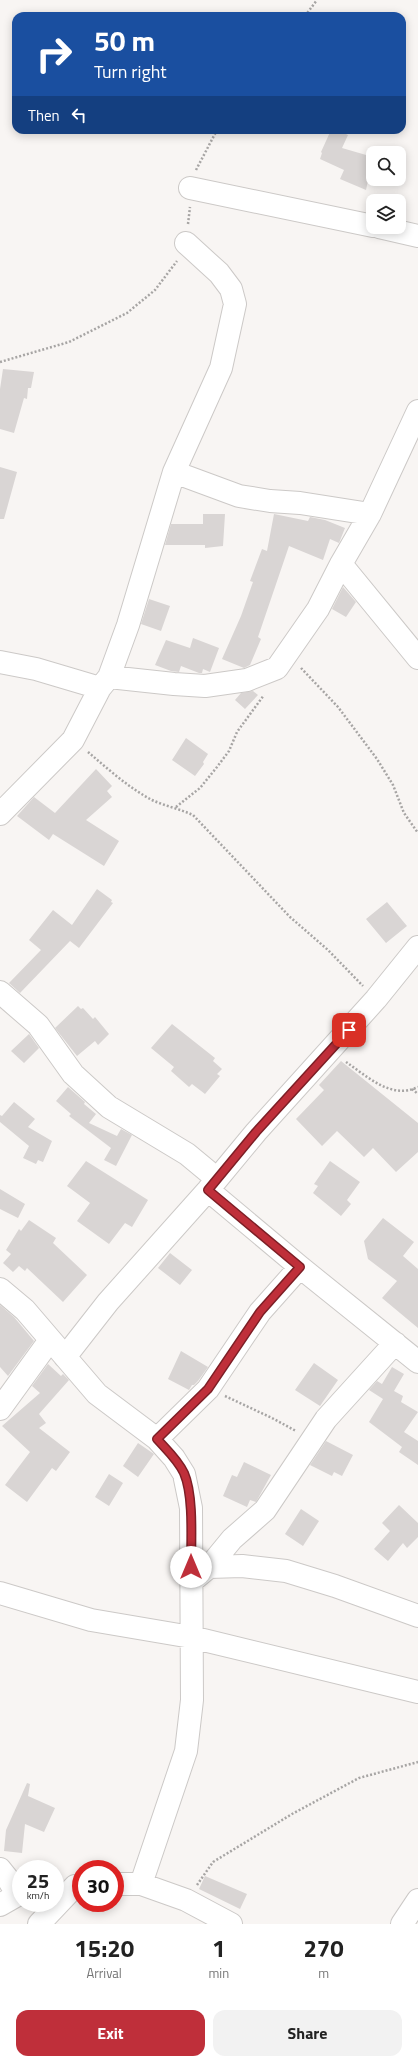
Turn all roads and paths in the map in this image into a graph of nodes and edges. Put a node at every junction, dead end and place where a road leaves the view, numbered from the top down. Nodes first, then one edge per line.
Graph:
1 (317, 0) edge
2 (308, 12) edge
3 (215, 134) edge
4 (190, 188) junction
5 (366, 225) edge
6 (406, 233) edge
7 (418, 236) edge
8 (186, 243) junction
9 (0, 362) edge
10 (418, 412) edge
11 (174, 472) junction
12 (370, 514) junction
13 (341, 564) junction
14 (418, 658) edge
15 (282, 660) junction
16 (0, 662) edge
17 (105, 683) junction
18 (73, 740) junction
19 (176, 807) junction
20 (0, 814) edge
21 (418, 833) edge
22 (418, 947) edge
23 (0, 992) edge
24 (376, 999) junction
25 (330, 1051) junction
26 (418, 1087) edge
27 (412, 1090) junction
28 (418, 1094) edge
29 (212, 1184) junction
30 (300, 1267) junction
31 (0, 1289) edge
32 (50, 1340) junction
33 (410, 1351) edge
34 (65, 1357) junction
35 (208, 1389) junction
36 (0, 1408) edge
37 (157, 1439) junction
38 (312, 1441) junction
39 (209, 1567) junction
40 (191, 1582) junction
41 (0, 1593) edge
42 (418, 1616) edge
43 (191, 1637) junction
44 (418, 1692) edge
45 (418, 1762) edge
46 (0, 1869) edge
47 (124, 1884) edge
48 (141, 1884) junction
49 (70, 1886) edge
50 (12, 1897) edge
51 (186, 1900) junction
52 (418, 1900) edge
53 (39, 1924) edge
54 (230, 1924) edge
55 (402, 1924) edge

1 - 2 path
3 - 4 path
4 - 5 street
4 - 8 path
6 - 7 street
8 - 9 path
8 - 11 street
10 - 12 street
11 - 12 street
11 - 17 street
12 - 13 street
13 - 14 street
13 - 15 street
15 - 17 street
15 - 19 path
15 - 21 path
16 - 17 street
17 - 18 street
18 - 19 path
18 - 20 street
19 - 24 path
22 - 24 street
23 - 29 street
24 - 25 street
25 - 27 path
25 - 29 street
26 - 27 path
27 - 28 path
29 - 30 street
29 - 34 street
30 - 33 street
30 - 35 street
31 - 32 street
32 - 34 street
32 - 36 street
33 - 38 street
34 - 37 street
35 - 37 street
35 - 38 path
37 - 40 street
38 - 39 street
39 - 40 street
39 - 42 street
40 - 43 street
41 - 43 street
43 - 44 street
43 - 48 street
45 - 51 path
46 - 50 street
47 - 48 street
48 - 51 street
49 - 53 street
51 - 54 street
52 - 55 street

